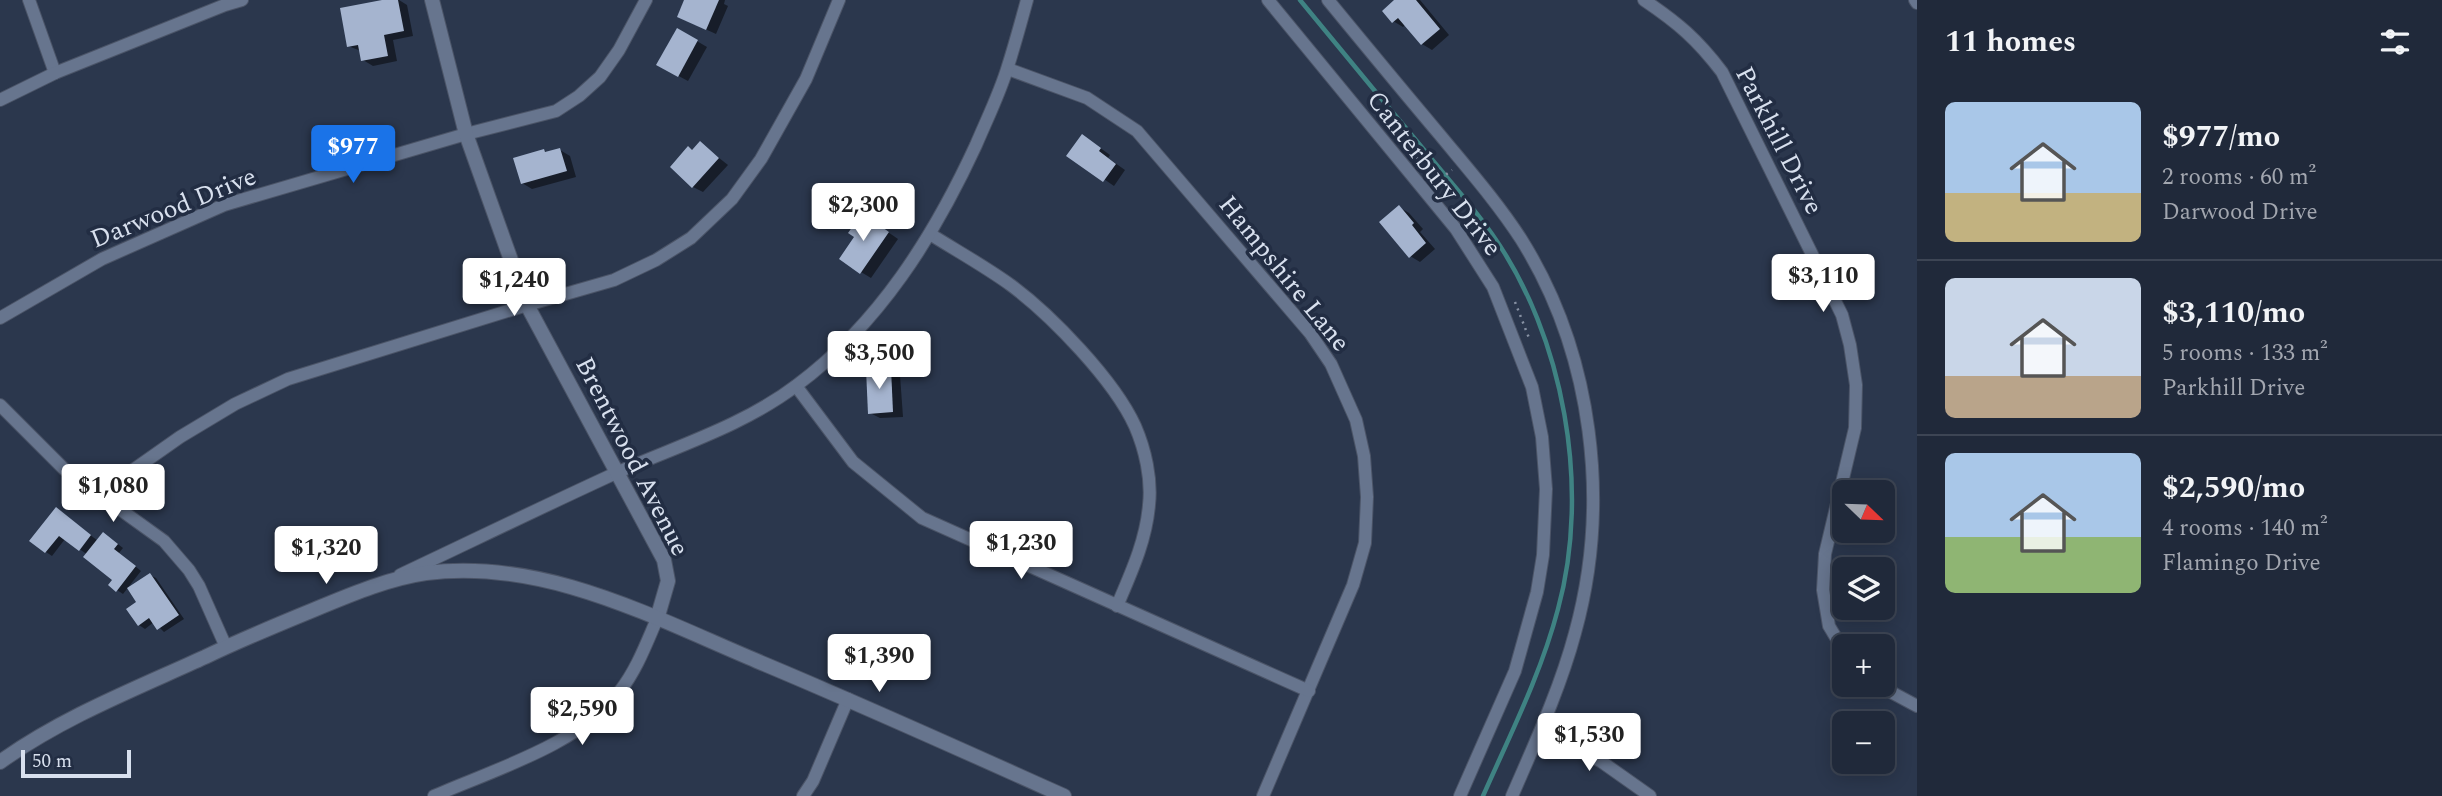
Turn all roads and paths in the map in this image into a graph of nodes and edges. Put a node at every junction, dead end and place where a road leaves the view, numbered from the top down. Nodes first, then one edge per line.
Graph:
1 (29, 0) edge
2 (242, 0) edge
3 (432, 0) edge
4 (646, 0) edge
5 (839, 0) edge
6 (1027, 0) edge
7 (1268, 0) edge
8 (1328, 0) edge
9 (1644, 0) edge
10 (224, 2) edge
11 (1008, 68) junction
12 (55, 73) junction
13 (0, 100) edge
14 (1369, 101) dead end
15 (466, 134) junction
16 (1455, 167) dead end
17 (930, 234) junction
18 (1511, 294) dead end
19 (527, 305) junction
20 (0, 318) edge
21 (1530, 340) dead end
22 (796, 386) junction
23 (0, 405) edge
24 (616, 473) junction
25 (106, 500) junction
26 (380, 584) junction
27 (1117, 606) junction
28 (657, 619) junction
29 (1834, 634) edge
30 (226, 647) junction
31 (1309, 691) junction
32 (1895, 694) edge
33 (848, 699) junction
34 (1917, 706) edge
35 (1541, 730) junction
36 (0, 762) edge
37 (434, 796) edge
38 (803, 796) edge
39 (1064, 796) edge
40 (1264, 796) edge
41 (1460, 796) edge
42 (1512, 796) edge
43 (1650, 796) edge

1 - 12 street
2 - 10 street
3 - 15 street, Brentwood Avenue
4 - 15 street, Darwood Drive
5 - 19 street
6 - 11 street
7 - 41 street, Canterbury Drive
8 - 35 street, Canterbury Drive
9 - 29 street, Parkhill Drive
10 - 12 street
11 - 17 street
11 - 31 street, Hampshire Lane
12 - 13 street
14 - 16 path
15 - 19 street, Brentwood Avenue
15 - 20 street, Darwood Drive
17 - 22 street
17 - 27 street
18 - 21 path
19 - 24 street, Brentwood Avenue
19 - 25 street
22 - 24 street
22 - 27 street
23 - 25 street
24 - 26 street
24 - 28 street, Brentwood Avenue
25 - 30 street
26 - 28 street
26 - 30 street
27 - 31 street
28 - 33 street
28 - 37 street
30 - 36 street
31 - 40 street, Hampshire Lane
32 - 34 street
33 - 38 street
33 - 39 street
35 - 42 street, Canterbury Drive
35 - 43 street

